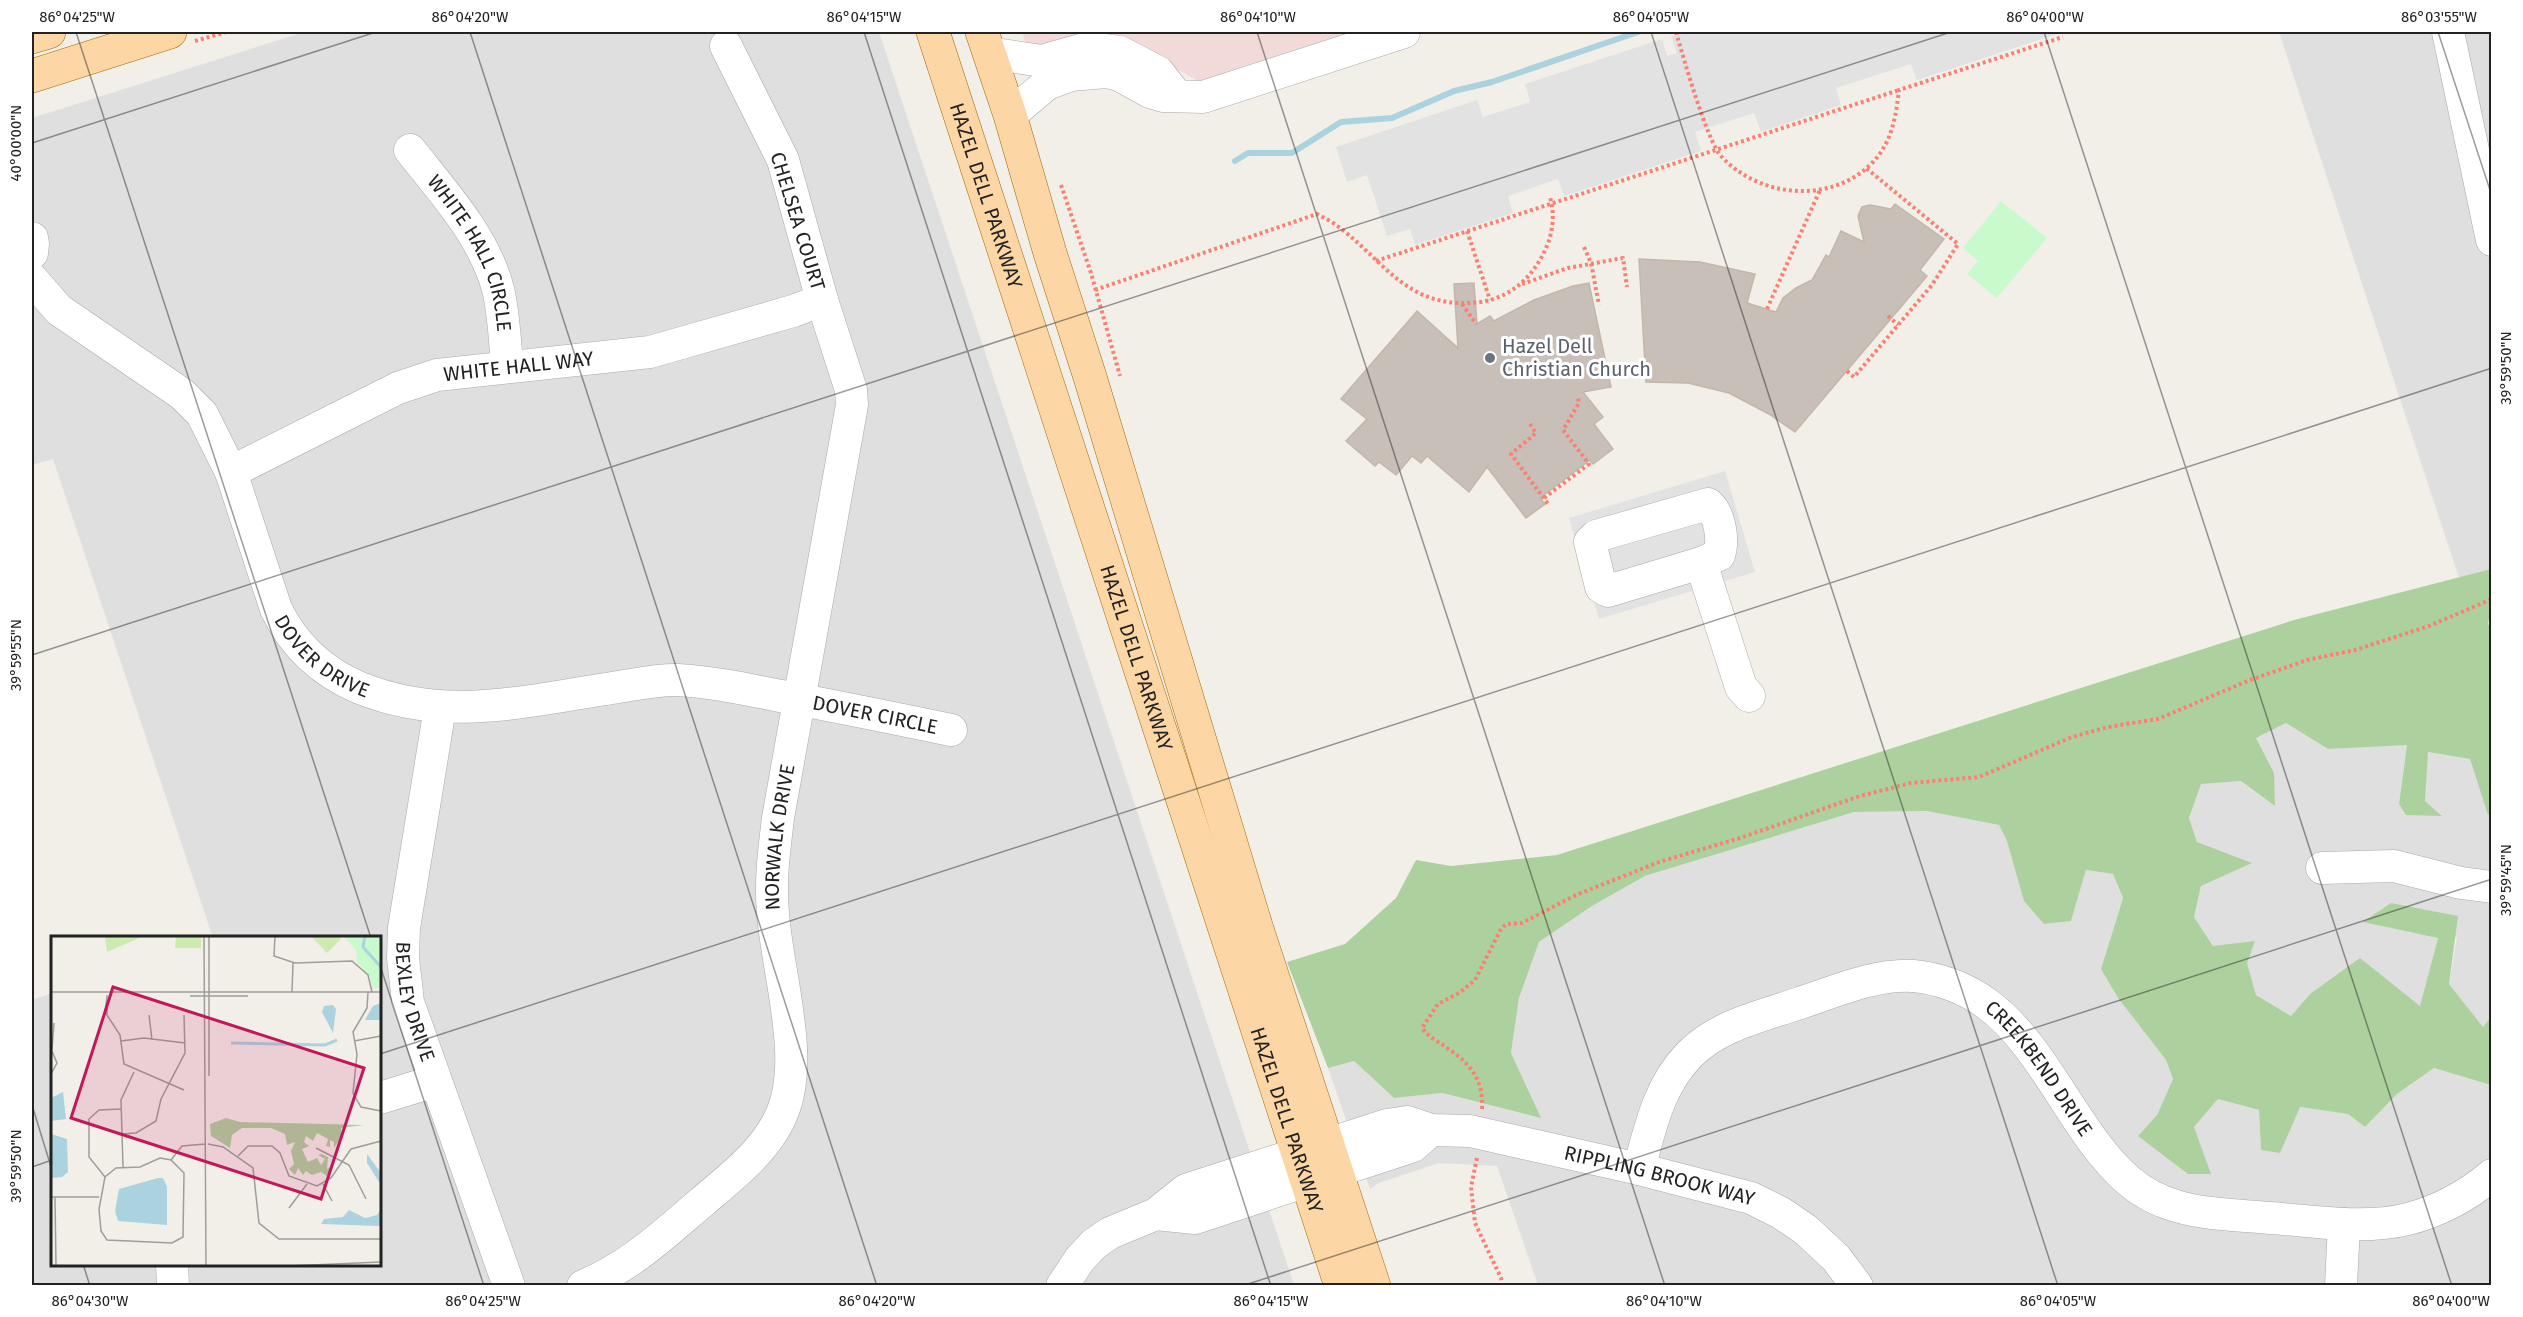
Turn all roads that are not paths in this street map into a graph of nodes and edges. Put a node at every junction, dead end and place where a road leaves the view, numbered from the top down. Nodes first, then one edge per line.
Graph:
1 (49, 32) edge
2 (170, 32) edge
3 (933, 32) edge
4 (1404, 32) edge
5 (2448, 32) edge
6 (32, 37) edge
7 (986, 42) edge
8 (726, 45) dead end
9 (32, 76) edge
10 (1176, 95) junction
11 (1010, 115) junction
12 (410, 150) dead end
13 (32, 238) edge
14 (2492, 240) edge
15 (32, 253) edge
16 (32, 279) edge
17 (822, 300) junction
18 (507, 367) junction
19 (231, 472) junction
20 (1701, 563) dead end
21 (1749, 696) dead end
22 (800, 700) junction
23 (440, 708) junction
24 (951, 730) dead end
25 (2322, 868) dead end
26 (2492, 887) edge
27 (435, 1081) junction
28 (381, 1098) edge
29 (1317, 1163) junction
30 (1639, 1168) junction
31 (2492, 1175) edge
32 (2344, 1224) junction
33 (172, 1266) edge
34 (173, 1286) edge
35 (509, 1286) edge
36 (583, 1286) edge
37 (1062, 1286) edge
38 (1341, 1286) edge
39 (1374, 1286) edge
40 (1857, 1286) edge
41 (2341, 1286) edge

1 - 6 main road
2 - 9 main road
3 - 29 main road, HAZEL DELL PARKWAY
4 - 10 street
5 - 14 street
7 - 10 street
7 - 11 main road, HAZEL DELL PARKWAY
8 - 17 street, CHELSEA COURT
10 - 11 street
11 - 29 main road, HAZEL DELL PARKWAY
12 - 18 street, WHITE HALL CIRCLE
13 - 15 street
16 - 19 street, DOVER DRIVE
17 - 18 street, WHITE HALL WAY
17 - 22 street, NORWALK DRIVE
18 - 19 street, WHITE HALL WAY
19 - 23 street, DOVER DRIVE
20 - 21 street
22 - 23 street, DOVER DRIVE
22 - 24 street, DOVER CIRCLE
22 - 36 street, NORWALK DRIVE
23 - 27 street, BEXLEY DRIVE
25 - 26 street
27 - 28 street
27 - 35 street, BEXLEY DRIVE
29 - 30 street, RIPPLING BROOK WAY
29 - 37 street, RIPPLING BROOK WAY
29 - 38 main road, HAZEL DELL PARKWAY
29 - 39 main road, HAZEL DELL PARKWAY
30 - 32 street, CREEKBEND DRIVE
30 - 40 street, RIPPLING BROOK WAY
31 - 32 street, CREEKBEND DRIVE
32 - 41 street
33 - 34 street

